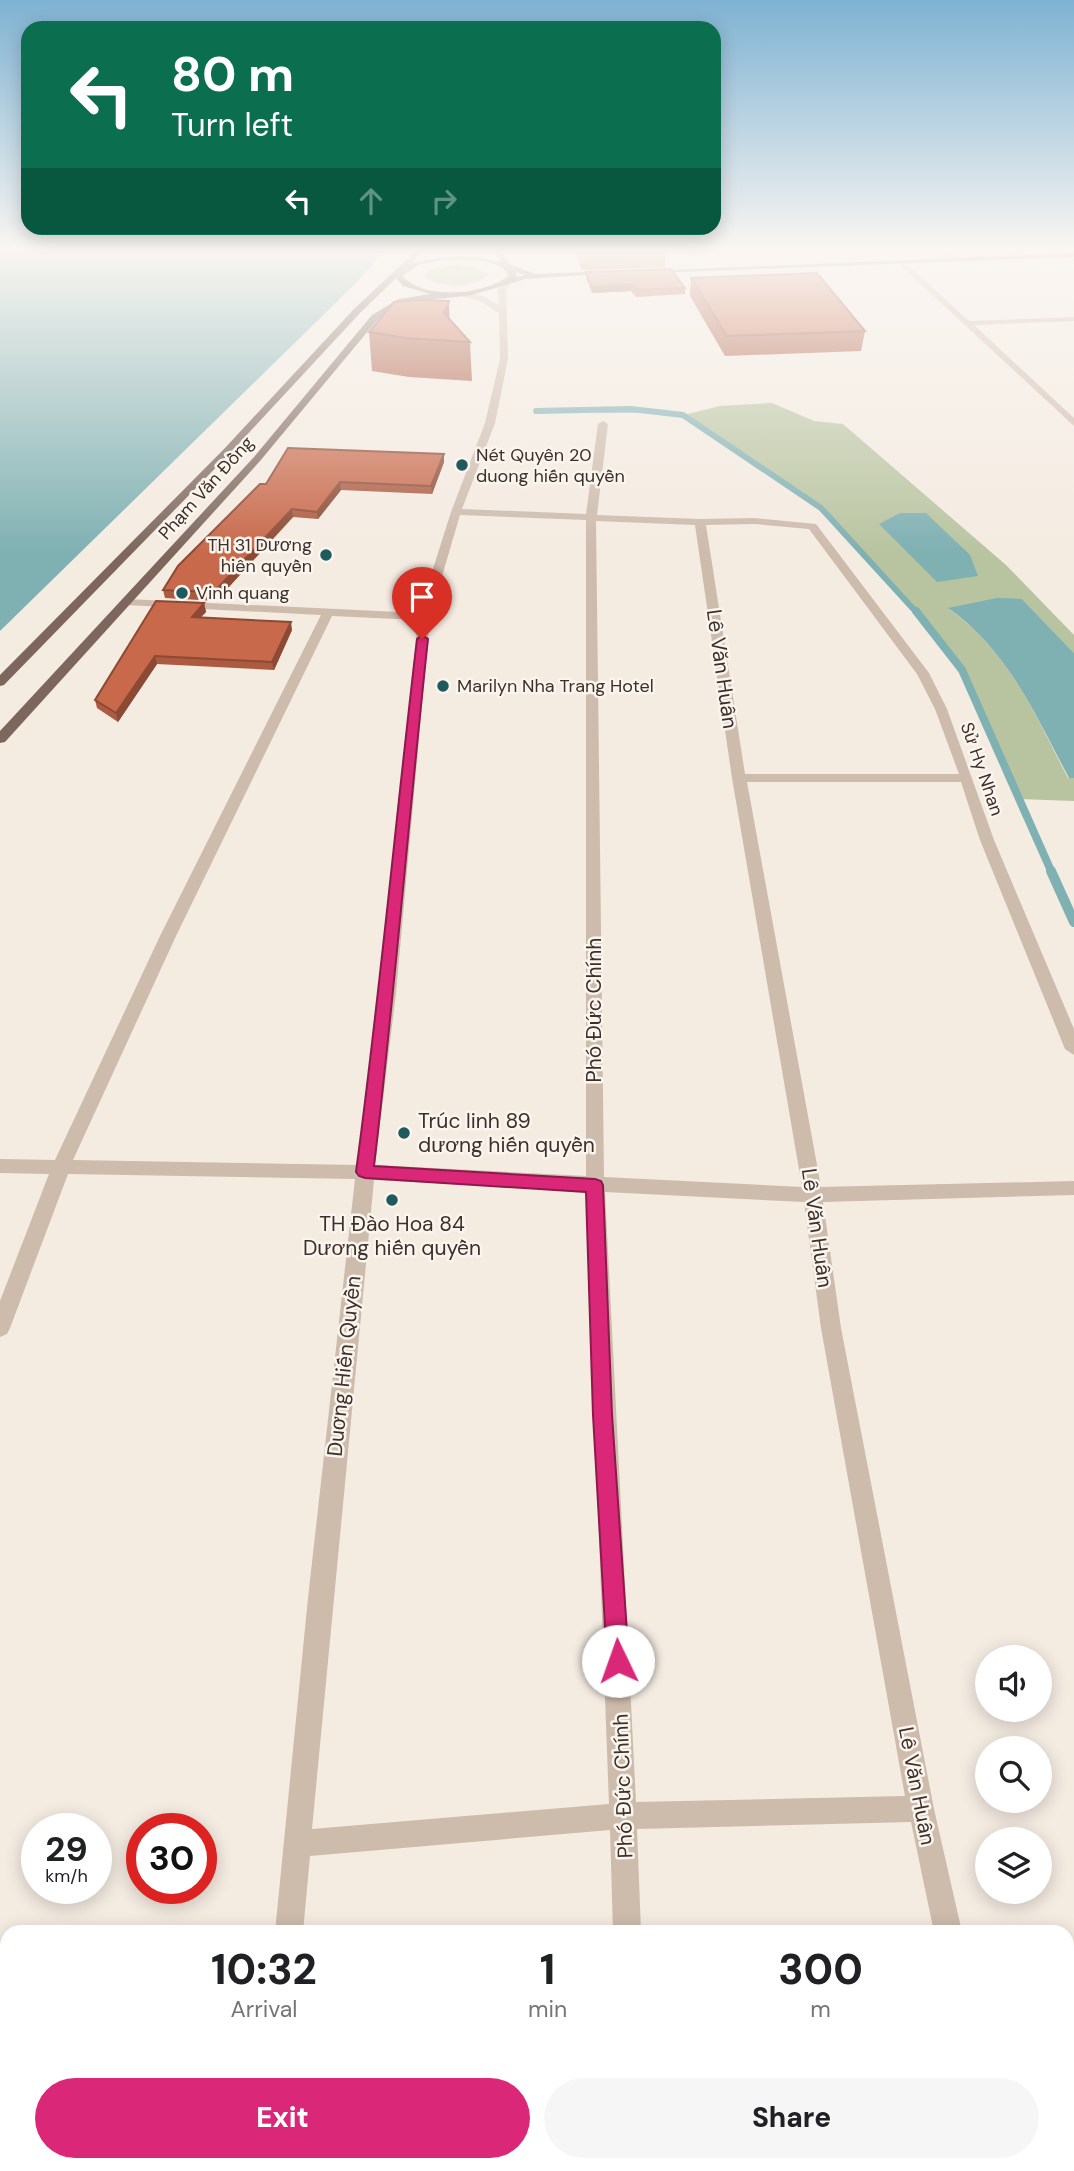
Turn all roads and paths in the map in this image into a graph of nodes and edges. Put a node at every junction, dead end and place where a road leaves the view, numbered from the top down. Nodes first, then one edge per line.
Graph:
1 (320, 351) edge
2 (347, 351) edge
3 (504, 351) edge
4 (998, 351) edge
5 (1074, 423) edge
6 (603, 424) dead end
7 (456, 512) junction
8 (591, 517) junction
9 (700, 522) junction
10 (126, 601) junction
11 (328, 612) junction
12 (424, 617) junction
13 (0, 682) edge
14 (0, 739) edge
15 (739, 778) junction
16 (967, 778) junction
17 (1074, 1049) edge
18 (0, 1166) edge
19 (61, 1167) junction
20 (365, 1172) junction
21 (595, 1185) junction
22 (1074, 1188) edge
23 (813, 1195) junction
24 (0, 1328) edge
25 (921, 1809) junction
26 (624, 1816) junction
27 (296, 1844) junction
28 (290, 1925) edge
29 (627, 1925) edge
30 (946, 1925) edge

1 - 13 main road, Phạm Văn Đồng
2 - 10 main road, Phạm Văn Đồng
3 - 7 street, Duơng Hiến Quyền
4 - 5 street
6 - 8 street, Phó Đức Chính
7 - 8 street
7 - 12 street, Duơng Hiến Quyền
8 - 9 street
8 - 21 street, Phó Đức Chính
9 - 15 street, Lê Văn Huân
9 - 16 street, Sử Hy Nhan
10 - 11 street
10 - 14 main road, Phạm Văn Đồng
11 - 12 street
11 - 19 street
12 - 20 street, Duơng Hiến Quyền
15 - 16 street
15 - 23 street, Lê Văn Huân
16 - 17 street, Sử Hy Nhan
18 - 19 street
19 - 20 street
19 - 24 street
20 - 21 street
20 - 27 street, Duơng Hiến Quyền
21 - 23 street
21 - 26 street, Phó Đức Chính
22 - 23 street
23 - 25 street, Lê Văn Huân
25 - 26 street
25 - 30 street, Lê Văn Huân
26 - 27 street
26 - 29 street, Phó Đức Chính
27 - 28 street, Duơng Hiến Quyền

